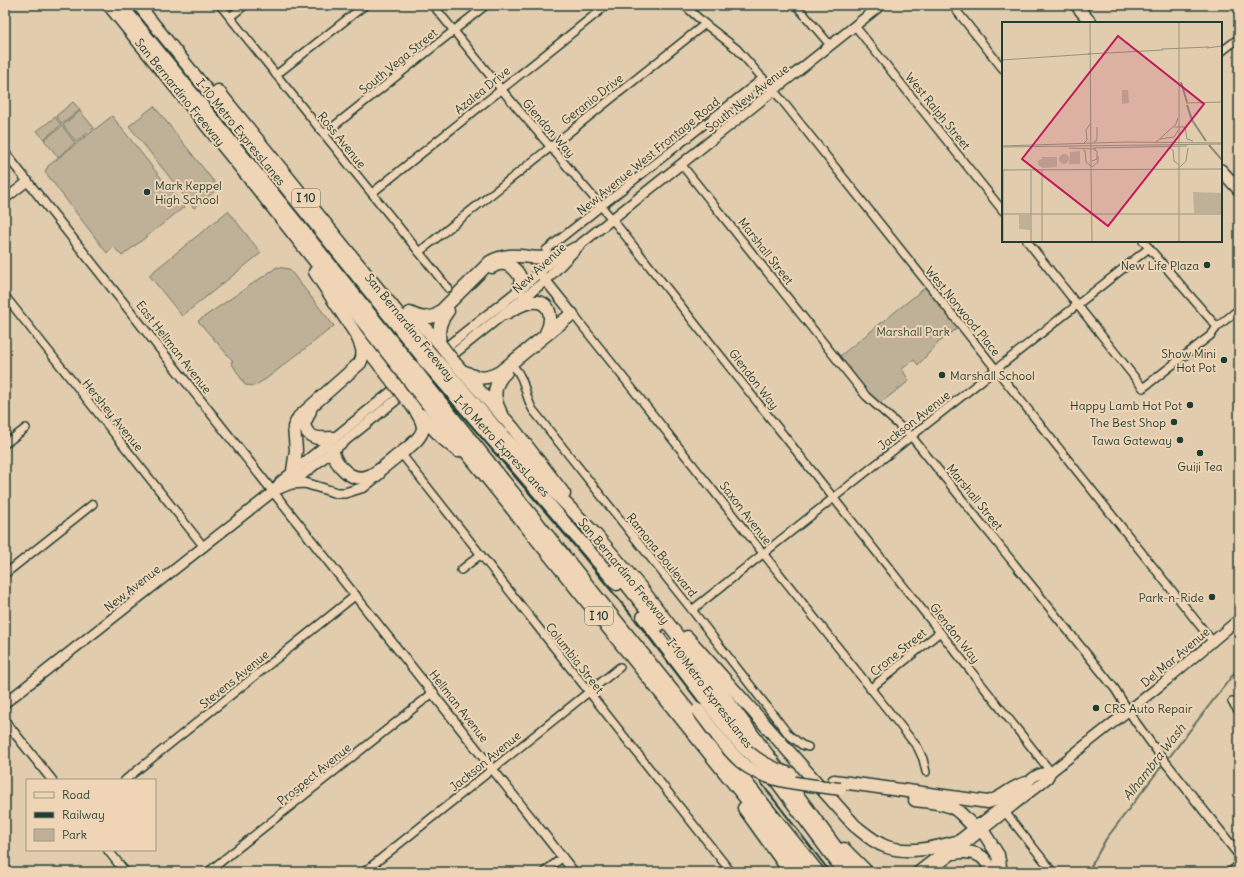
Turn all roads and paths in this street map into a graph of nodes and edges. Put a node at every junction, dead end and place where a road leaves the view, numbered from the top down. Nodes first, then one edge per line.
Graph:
1 (109, 5) edge
2 (122, 5) edge
3 (138, 5) edge
4 (148, 5) edge
5 (220, 5) edge
6 (245, 5) edge
7 (365, 5) edge
8 (433, 5) edge
9 (486, 5) edge
10 (607, 5) edge
11 (684, 5) edge
12 (796, 5) edge
13 (881, 5) edge
14 (952, 5) edge
15 (1080, 6) edge
16 (230, 17) junction
17 (1091, 22) edge
18 (704, 24) junction
19 (855, 26) junction
20 (454, 30) junction
21 (1239, 38) edge
22 (830, 45) junction
23 (1222, 51) edge
24 (1002, 68) edge
25 (276, 76) junction
26 (763, 78) junction
27 (501, 89) junction
28 (774, 91) junction
29 (324, 134) junction
30 (550, 146) junction
31 (5, 153) edge
32 (682, 164) junction
33 (1222, 171) edge
34 (28, 181) junction
35 (1239, 190) edge
36 (372, 193) junction
37 (5, 199) edge
38 (602, 208) junction
39 (1002, 210) edge
40 (612, 219) junction
41 (1028, 242) edge
42 (1144, 242) edge
43 (582, 243) junction
44 (302, 246) junction
45 (1149, 248) junction
46 (546, 250) dead end
47 (419, 252) junction
48 (558, 256) junction
49 (538, 272) junction
50 (546, 280) junction
51 (448, 288) dead end
52 (519, 290) junction
53 (384, 294) junction
54 (5, 296) edge
55 (1078, 305) junction
56 (1239, 309) edge
57 (410, 313) junction
58 (506, 313) junction
59 (574, 316) junction
60 (1217, 327) junction
61 (546, 333) junction
62 (357, 336) junction
63 (440, 344) junction
64 (427, 356) junction
65 (457, 365) junction
66 (513, 366) junction
67 (996, 370) junction
68 (408, 371) junction
69 (440, 372) junction
70 (393, 382) junction
71 (422, 387) junction
72 (408, 401) junction
73 (506, 420) junction
74 (26, 428) dead end
75 (911, 436) junction
76 (442, 438) junction
77 (474, 441) junction
78 (5, 444) edge
79 (332, 444) junction
80 (499, 447) junction
81 (403, 456) junction
82 (471, 459) junction
83 (293, 471) junction
84 (291, 484) junction
85 (274, 491) junction
86 (834, 498) junction
87 (93, 504) dead end
88 (595, 534) junction
89 (204, 547) junction
90 (763, 554) junction
91 (480, 555) junction
92 (325, 556) joint
93 (461, 570) dead end
94 (5, 574) edge
95 (641, 588) junction
96 (356, 595) junction
97 (692, 610) junction
98 (1239, 619) edge
99 (940, 632) junction
100 (1213, 642) junction
101 (620, 667) dead end
102 (870, 688) junction
103 (434, 692) junction
104 (588, 692) junction
105 (1232, 702) dead end
106 (5, 703) edge
107 (703, 706) junction
108 (1128, 711) junction
109 (1239, 712) edge
110 (5, 722) edge
111 (808, 748) dead end
112 (1159, 754) joint
113 (492, 768) junction
114 (926, 772) dead end
115 (1051, 772) junction
116 (726, 774) junction
117 (51, 779) edge
118 (126, 779) edge
119 (1027, 783) junction
120 (837, 785) junction
121 (945, 796) junction
122 (1005, 812) junction
123 (978, 828) junction
124 (827, 834) junction
125 (955, 847) junction
126 (109, 851) edge
127 (1239, 855) edge
128 (563, 857) junction
129 (1239, 865) edge
130 (125, 872) edge
131 (208, 872) edge
132 (364, 872) edge
133 (544, 872) edge
134 (574, 872) edge
135 (730, 872) edge
136 (790, 872) edge
137 (805, 872) edge
138 (818, 872) edge
139 (844, 872) edge
140 (854, 872) edge
141 (867, 872) edge
142 (917, 872) edge
143 (930, 872) edge
144 (990, 872) edge
145 (1001, 872) edge
146 (1053, 872) edge
147 (1230, 872) edge

1 - 44 highway, San Bernardino Freeway / I 10
2 - 68 highway, I-10 Metro ExpressLanes
3 - 64 highway, I-10 Metro ExpressLanes
4 - 53 highway, San Bernardino Freeway / I 10
5 - 16 street, Ross Avenue
6 - 16 street
7 - 25 street
8 - 20 street, Glendon Way
9 - 20 street, South Vega Street
10 - 27 street, Azalea Drive
11 - 18 street, West Norwood Place
12 - 22 street
13 - 19 main road, South New Avenue
14 - 24 street
15 - 17 main road
16 - 25 street, Ross Avenue
18 - 26 street, West Norwood Place
18 - 30 street, Geranio Drive
19 - 22 main road, South New Avenue
19 - 39 street, West Ralph Street
20 - 27 street, Glendon Way
20 - 29 street, South Vega Street
21 - 23 street
22 - 28 main road, South New Avenue
25 - 29 street, Ross Avenue
26 - 28 street, West Norwood Place
26 - 38 street, New Avenue West Frontage Road
27 - 30 street, Glendon Way
27 - 36 street, Azalea Drive
28 - 32 main road, South New Avenue
28 - 67 street, West Norwood Place
29 - 36 street, Ross Avenue
30 - 38 street, Glendon Way
30 - 47 street, Geranio Drive
31 - 34 street, East Hellman Avenue
32 - 40 main road, South New Avenue
32 - 75 street, Marshall Street
33 - 35 main road
34 - 37 street
34 - 85 street, East Hellman Avenue
36 - 47 street, Ross Avenue
38 - 40 street, Glendon Way
38 - 46 street, New Avenue West Frontage Road
40 - 43 main road
40 - 86 street, Glendon Way
41 - 55 street
42 - 45 street
43 - 48 main road, New Avenue
43 - 50 main road, New Avenue
44 - 62 highway
44 - 68 highway, San Bernardino Freeway / I 10
45 - 55 street, Jackson Avenue
45 - 60 street
47 - 51 street, Ross Avenue
48 - 49 main road, New Avenue
48 - 57 highway
49 - 50 main road, Saxon Avenue
49 - 52 main road, New Avenue
50 - 58 main road, New Avenue
50 - 59 main road, Saxon Avenue
52 - 63 highway
52 - 79 main road, New Avenue
53 - 57 highway
53 - 64 highway, San Bernardino Freeway / I 10
54 - 89 street, Hershey Avenue
55 - 60 street
55 - 67 street, Jackson Avenue
56 - 60 street
57 - 63 highway
58 - 61 highway
58 - 79 main road, New Avenue
59 - 61 highway
59 - 66 main road
59 - 90 street, Saxon Avenue
61 - 65 highway
62 - 70 highway
62 - 83 highway
63 - 65 highway, bridge
64 - 69 highway, San Bernardino Freeway / I 10, bridge
65 - 73 highway
66 - 73 highway
66 - 97 street, Ramona Boulevard
67 - 75 street, Jackson Avenue
67 - 100 street, West Norwood Place
68 - 71 highway, San Bernardino Freeway / I 10, bridge
69 - 80 highway, I-10 Metro ExpressLanes
69 - 88 highway, San Bernardino Freeway / I 10
70 - 72 highway, bridge
70 - 79 highway
71 - 77 highway, I-10 Metro ExpressLanes
71 - 82 highway, San Bernardino Freeway / I 10
72 - 76 highway
72 - 79 highway
73 - 88 highway
74 - 78 street
75 - 86 street, Jackson Avenue
75 - 108 street, Marshall Street
76 - 81 highway
76 - 82 highway
77 - 107 highway
77 - 138 highway, I-10 Metro ExpressLanes
79 - 83 main road, New Avenue
79 - 84 main road, New Avenue
80 - 107 highway
80 - 139 highway, I-10 Metro ExpressLanes
81 - 84 main road
81 - 91 street, Columbia Street
82 - 116 highway, San Bernardino Freeway / I 10
83 - 85 main road, New Avenue
84 - 85 main road, New Avenue
85 - 89 main road, New Avenue
85 - 92 street, East Hellman Avenue
86 - 90 street, Jackson Avenue
86 - 99 street, Glendon Way
87 - 94 street
88 - 95 highway, San Bernardino Freeway / I 10
89 - 106 main road, New Avenue
90 - 97 street, Jackson Avenue
90 - 102 street, Saxon Avenue
91 - 93 street
91 - 104 street, Columbia Street
92 - 96 street, Hellman Avenue
95 - 124 highway, San Bernardino Freeway / I 10
95 - 125 highway
96 - 103 street, Hellman Avenue
96 - 118 street, Stevens Avenue
97 - 111 street, Ramona Boulevard
98 - 100 main road, Del Mar Avenue
99 - 102 street, Crone Street
99 - 115 street, Glendon Way
100 - 108 main road, Del Mar Avenue
101 - 104 street, Jackson Avenue
102 - 114 street, Saxon Avenue
103 - 113 street, Hellman Avenue
103 - 131 street, Prospect Avenue
104 - 113 street, Jackson Avenue
104 - 135 street, Columbia Street
105 - 109 street
107 - 120 highway, bridge
108 - 112 street, Marshall Street
108 - 115 main road, Del Mar Avenue
110 - 117 street
112 - 127 street, Marshall Street
113 - 128 street, Hellman Avenue
113 - 132 street, Jackson Avenue
115 - 119 main road, Del Mar Avenue
115 - 122 main road, Del Mar Avenue
116 - 136 highway
116 - 137 highway, San Bernardino Freeway / I 10
119 - 121 highway
119 - 123 main road, Del Mar Avenue
120 - 121 highway
120 - 123 highway
121 - 123 highway
122 - 123 main road, Del Mar Avenue
122 - 146 street
123 - 125 main road, Del Mar Avenue
123 - 145 highway
124 - 140 highway, San Bernardino Freeway / I 10
124 - 141 highway
125 - 142 main road, Del Mar Avenue
125 - 143 main road, Del Mar Avenue
125 - 144 highway
126 - 130 street
128 - 133 street
128 - 134 street, Hellman Avenue
129 - 147 street

